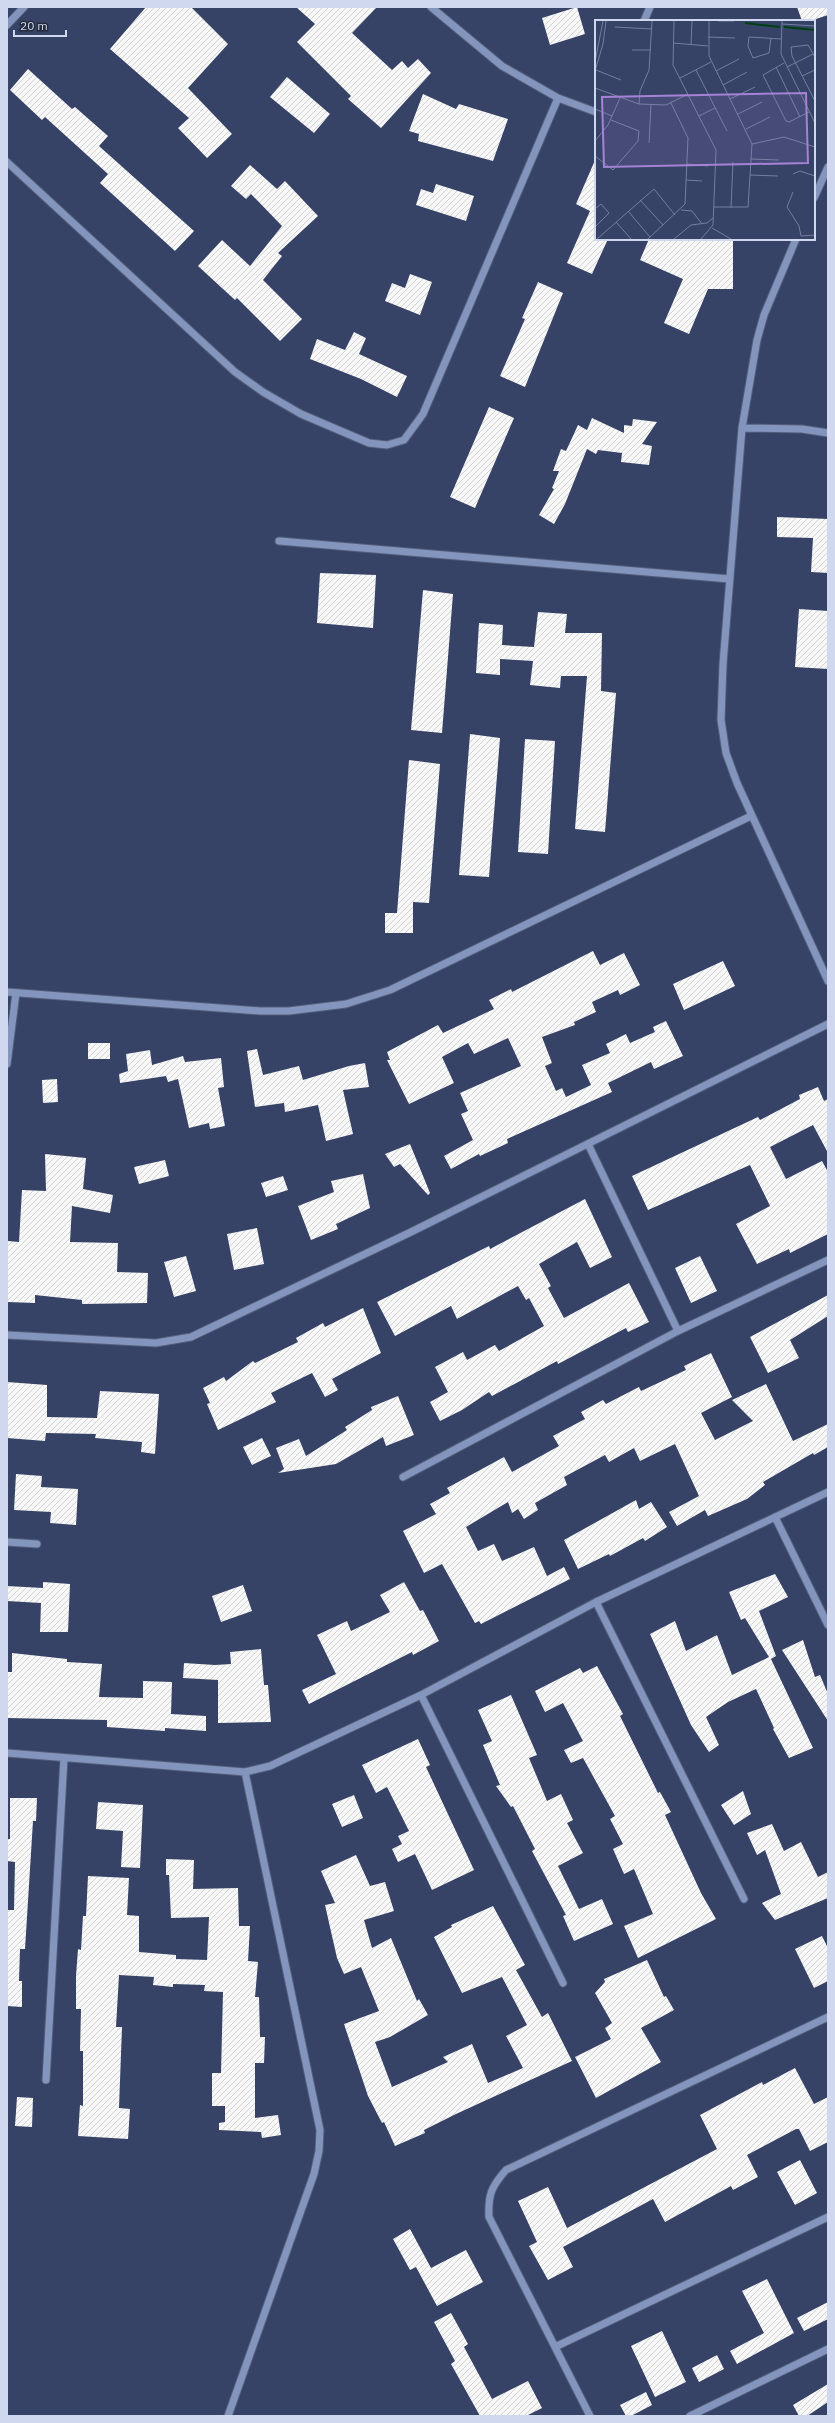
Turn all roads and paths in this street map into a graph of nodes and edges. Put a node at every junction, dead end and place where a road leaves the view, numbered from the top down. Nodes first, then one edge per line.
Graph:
1 (24, 7) edge
2 (431, 7) edge
3 (650, 7) edge
4 (644, 20) edge
5 (7, 25) edge
6 (558, 98) junction
7 (595, 112) edge
8 (7, 162) edge
9 (828, 167) edge
10 (815, 196) edge
11 (796, 240) edge
12 (742, 428) junction
13 (828, 433) edge
14 (279, 541) dead end
15 (730, 579) junction
16 (750, 816) junction
17 (828, 981) edge
18 (7, 992) edge
19 (16, 993) junction
20 (828, 1024) edge
21 (7, 1064) edge
22 (588, 1144) junction
23 (828, 1260) edge
24 (678, 1331) junction
25 (7, 1335) edge
26 (403, 1477) dead end
27 (828, 1492) edge
28 (775, 1517) junction
29 (7, 1542) edge
30 (37, 1544) dead end
31 (596, 1602) junction
32 (828, 1625) edge
33 (421, 1694) junction
34 (7, 1753) edge
35 (64, 1758) junction
36 (245, 1772) junction
37 (744, 1899) dead end
38 (563, 1983) dead end
39 (828, 2016) edge
40 (46, 2080) dead end
41 (828, 2217) edge
42 (555, 2347) junction
43 (828, 2349) edge
44 (228, 2416) edge
45 (590, 2416) edge
46 (690, 2416) edge

1 - 5 street
2 - 6 street
3 - 4 street
6 - 7 street
6 - 8 street
9 - 10 street
11 - 12 street
12 - 13 street
12 - 15 street
14 - 15 street
15 - 16 street
16 - 17 street
16 - 19 street
18 - 19 street
19 - 21 street
20 - 22 street
22 - 24 street
22 - 25 street
23 - 24 street
24 - 26 street
27 - 28 street
28 - 31 street
28 - 32 street
29 - 30 street
31 - 33 street
31 - 37 street
33 - 36 street
33 - 38 street
34 - 35 street
35 - 36 street
35 - 40 street
36 - 44 street
39 - 42 street
41 - 42 street
42 - 45 street
43 - 46 street

